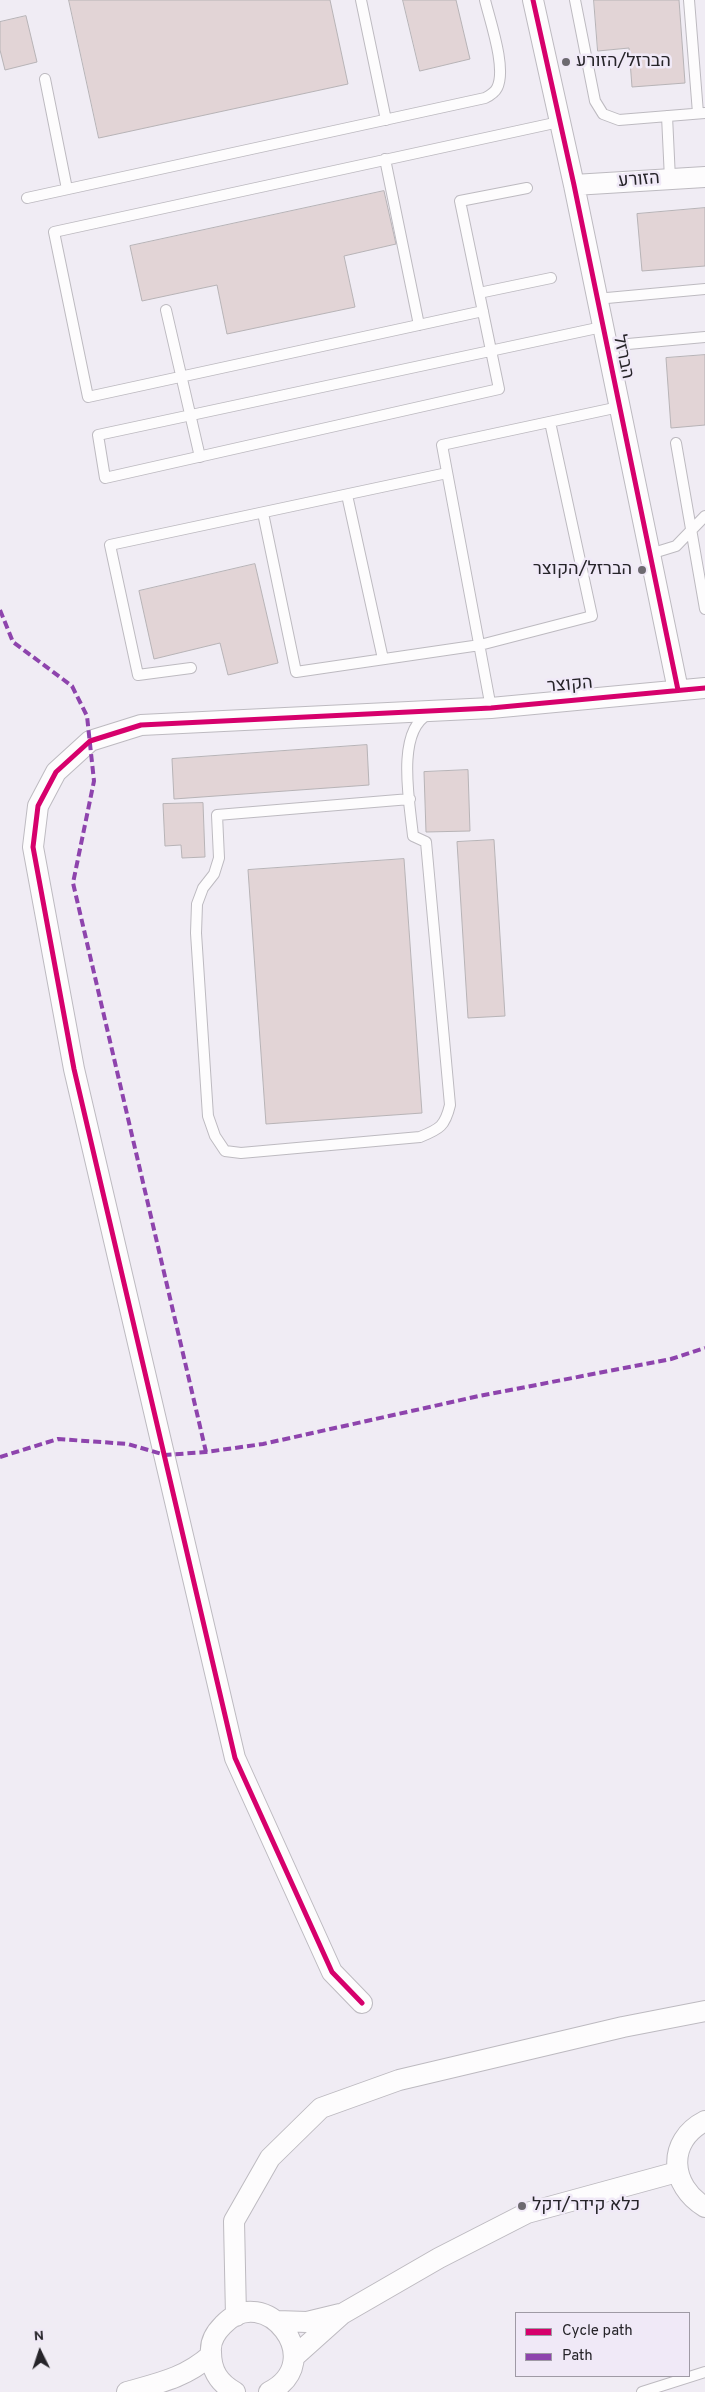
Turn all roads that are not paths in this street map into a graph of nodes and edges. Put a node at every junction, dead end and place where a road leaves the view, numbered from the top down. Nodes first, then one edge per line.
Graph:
1 (362, 0) edge
2 (485, 0) edge
3 (533, 0) edge
4 (575, 0) edge
5 (689, 0) edge
6 (45, 78) dead end
7 (701, 113) edge
8 (667, 116) junction
9 (386, 120) junction
10 (559, 122) junction
11 (385, 159) junction
12 (705, 177) edge
13 (670, 179) junction
14 (574, 186) junction
15 (527, 188) dead end
16 (67, 189) junction
17 (27, 198) dead end
18 (551, 278) dead end
19 (705, 289) edge
20 (479, 293) junction
21 (596, 299) junction
22 (166, 310) dead end
23 (483, 311) junction
24 (419, 325) junction
25 (604, 336) junction
26 (705, 337) edge
27 (491, 350) junction
28 (182, 377) junction
29 (619, 407) junction
30 (191, 415) junction
31 (550, 422) junction
32 (676, 443) dead end
33 (200, 456) junction
34 (447, 474) junction
35 (348, 495) junction
36 (263, 513) junction
37 (705, 516) edge
38 (691, 530) junction
39 (650, 554) junction
40 (705, 609) edge
41 (480, 645) junction
42 (382, 659) junction
43 (191, 668) dead end
44 (705, 688) edge
45 (678, 690) junction
46 (491, 708) junction
47 (437, 710) junction
48 (410, 799) junction
49 (362, 2003) dead end
50 (705, 2011) edge
51 (705, 2122) edge
52 (678, 2172) junction
53 (705, 2207) edge
54 (243, 2314) junction
55 (342, 2314) junction
56 (277, 2321) junction
57 (211, 2355) junction
58 (294, 2357) junction
59 (705, 2372) edge
60 (216, 2376) junction
61 (689, 2377) edge
62 (690, 2377) edge
63 (173, 2378) junction
64 (127, 2392) edge
65 (235, 2392) edge
66 (268, 2392) edge
67 (642, 2392) edge

1 - 9 lane
2 - 9 lane
3 - 10 street, הברזל
4 - 8 lane
5 - 7 lane
6 - 16 lane
7 - 8 lane
8 - 13 lane
9 - 16 lane
10 - 11 lane
10 - 14 street, הברזל
11 - 24 lane
11 - 28 lane
12 - 13 street, הזורע
13 - 14 street, הזורע
14 - 21 street, הברזל
15 - 20 lane
16 - 17 lane
18 - 20 lane
19 - 21 lane
20 - 23 lane
21 - 25 street, הברזל
22 - 28 lane
23 - 24 lane
23 - 27 lane
24 - 28 lane
25 - 26 lane
25 - 27 lane
25 - 29 street, הברזל
27 - 30 lane
27 - 33 lane
28 - 30 lane
29 - 31 lane
29 - 39 street, הברזל
30 - 33 lane
30 - 33 lane
31 - 34 lane
31 - 41 lane
32 - 38 lane
34 - 35 lane
34 - 41 lane
35 - 36 lane
35 - 42 lane
36 - 42 lane
36 - 43 lane
37 - 38 lane
38 - 39 lane
38 - 40 lane
39 - 45 street, הברזל
41 - 42 lane
41 - 46 lane
44 - 45 street, הקוצר
45 - 46 street, הקוצר
46 - 47 street, הקוצר
47 - 48 lane
47 - 49 street, הקוצר
48 - 48 lane
50 - 54 street
51 - 52 street
52 - 53 street
52 - 55 street
54 - 56 street
54 - 57 street
55 - 56 street
55 - 58 street
56 - 58 street
57 - 60 street
57 - 63 street
58 - 66 street
59 - 62 lane
60 - 63 street
60 - 65 street
61 - 67 lane
63 - 64 street

